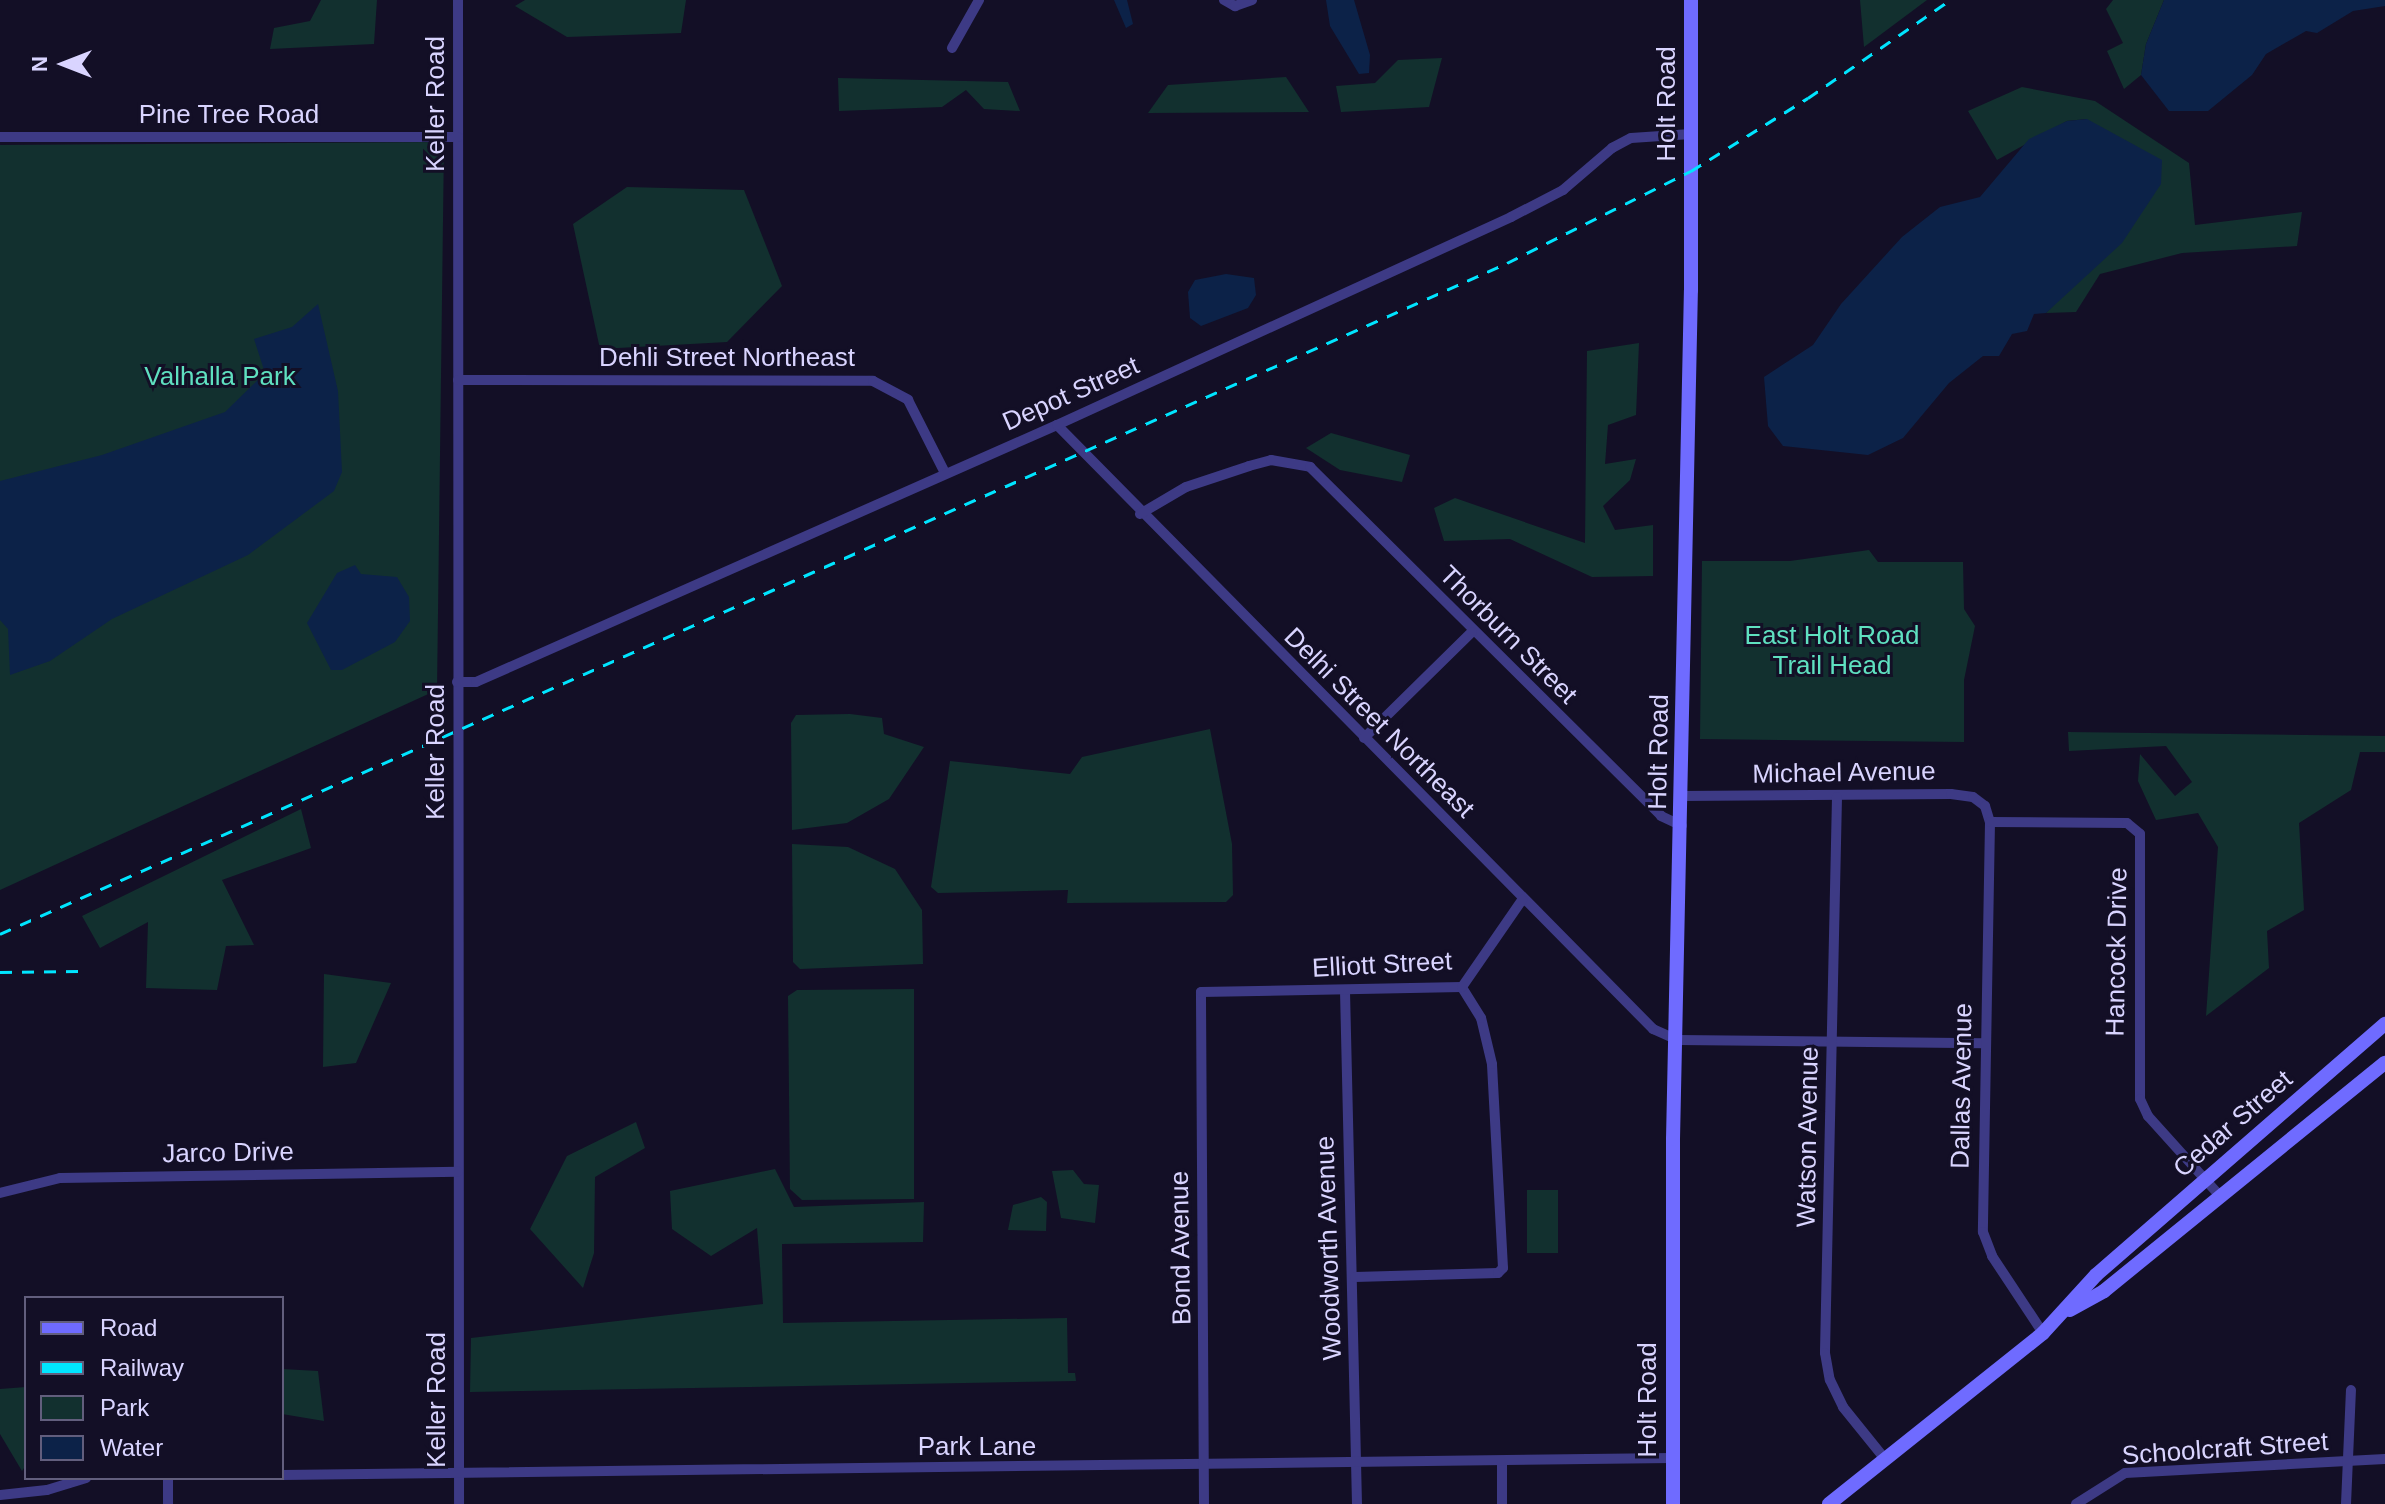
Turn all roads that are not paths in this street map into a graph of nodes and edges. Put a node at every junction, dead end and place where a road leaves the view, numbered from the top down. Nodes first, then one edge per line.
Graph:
1 (458, 0) edge
2 (979, 0) edge
3 (1224, 0) edge
4 (1252, 0) edge
5 (1691, 0) edge
6 (952, 48) dead end
7 (1691, 134) junction
8 (0, 137) edge
9 (458, 137) junction
10 (458, 380) junction
11 (1057, 425) junction
12 (945, 473) junction
13 (1140, 514) junction
14 (1472, 632) junction
15 (457, 682) junction
16 (1364, 738) junction
17 (1682, 796) junction
18 (1837, 797) junction
19 (1990, 822) junction
20 (1682, 826) junction
21 (1522, 900) junction
22 (1462, 987) junction
23 (1345, 991) junction
24 (1201, 992) joint
25 (2385, 1024) edge
26 (1678, 1040) junction
27 (1832, 1043) junction
28 (1983, 1043) junction
29 (2385, 1063) edge
30 (2319, 1080) junction
31 (2301, 1131) junction
32 (458, 1172) junction
33 (2206, 1179) junction
34 (0, 1193) edge
35 (2220, 1196) junction
36 (1355, 1277) junction
37 (2067, 1312) junction
38 (2043, 1333) junction
39 (2351, 1390) dead end
40 (1672, 1458) junction
41 (1885, 1459) junction
42 (2385, 1459) edge
43 (1502, 1463) junction
44 (2347, 1463) junction
45 (1356, 1465) junction
46 (1205, 1467) junction
47 (459, 1473) junction
48 (284, 1475) edge
49 (80, 1480) edge
50 (168, 1480) edge
51 (0, 1495) edge
52 (1832, 1503) edge
53 (168, 1504) edge
54 (459, 1504) edge
55 (1204, 1504) edge
56 (1357, 1504) edge
57 (1502, 1504) edge
58 (1673, 1504) edge
59 (2076, 1504) edge
60 (2346, 1504) edge

1 - 9 street, Keller Road
2 - 6 street
3 - 4 street
5 - 7 main road, Holt Road
7 - 11 street, Depot Street
7 - 17 main road, Holt Road
8 - 9 street, Pine Tree Road
9 - 10 street, Keller Road
10 - 12 street, Dehli Street Northeast
10 - 15 street, Keller Road
11 - 12 street, Depot Street
11 - 13 street, Delhi Street Northeast
12 - 15 street, Depot Street
13 - 14 street, Thorburn Street
13 - 16 street, Delhi Street Northeast
14 - 16 street
14 - 20 street, Thorburn Street
15 - 32 street, Keller Road
16 - 21 street, Delhi Street Northeast
17 - 18 street, Michael Avenue
17 - 20 main road, Holt Road
18 - 19 street, Michael Avenue
18 - 27 street, Watson Avenue
19 - 28 street, Dallas Avenue
19 - 33 street, Hancock Drive
20 - 26 main road, Holt Road
21 - 22 street, Elliott Street
21 - 26 street, Delhi Street Northeast
22 - 23 street, Elliott Street
22 - 36 street
23 - 24 street, Elliott Street
23 - 36 street, Woodworth Avenue
24 - 46 street, Bond Avenue
25 - 30 main road, Cedar Street
26 - 27 street
26 - 40 main road, Holt Road
27 - 28 street
27 - 41 street, Watson Avenue
28 - 38 street, Dallas Avenue
29 - 31 main road, Cedar Street
30 - 31 main road
30 - 33 main road, Cedar Street
31 - 35 main road, Cedar Street
32 - 34 street, Jarco Drive
32 - 47 street, Keller Road
33 - 35 street, Hancock Drive
33 - 37 main road, Cedar Street
35 - 37 main road, Cedar Street
36 - 45 street, Woodworth Avenue
37 - 38 main road
38 - 41 main road
39 - 44 street
40 - 43 street, Park Lane
40 - 58 main road, Holt Road
41 - 52 main road
42 - 44 street, Schoolcraft Street
43 - 45 street, Park Lane
43 - 57 street
44 - 59 street, Schoolcraft Street
44 - 60 street
45 - 46 street, Park Lane
45 - 56 street, Woodworth Avenue
46 - 47 street, Park Lane
46 - 55 street, Bond Avenue
47 - 48 street, Park Lane
47 - 54 street, Keller Road
49 - 51 street
50 - 53 street

